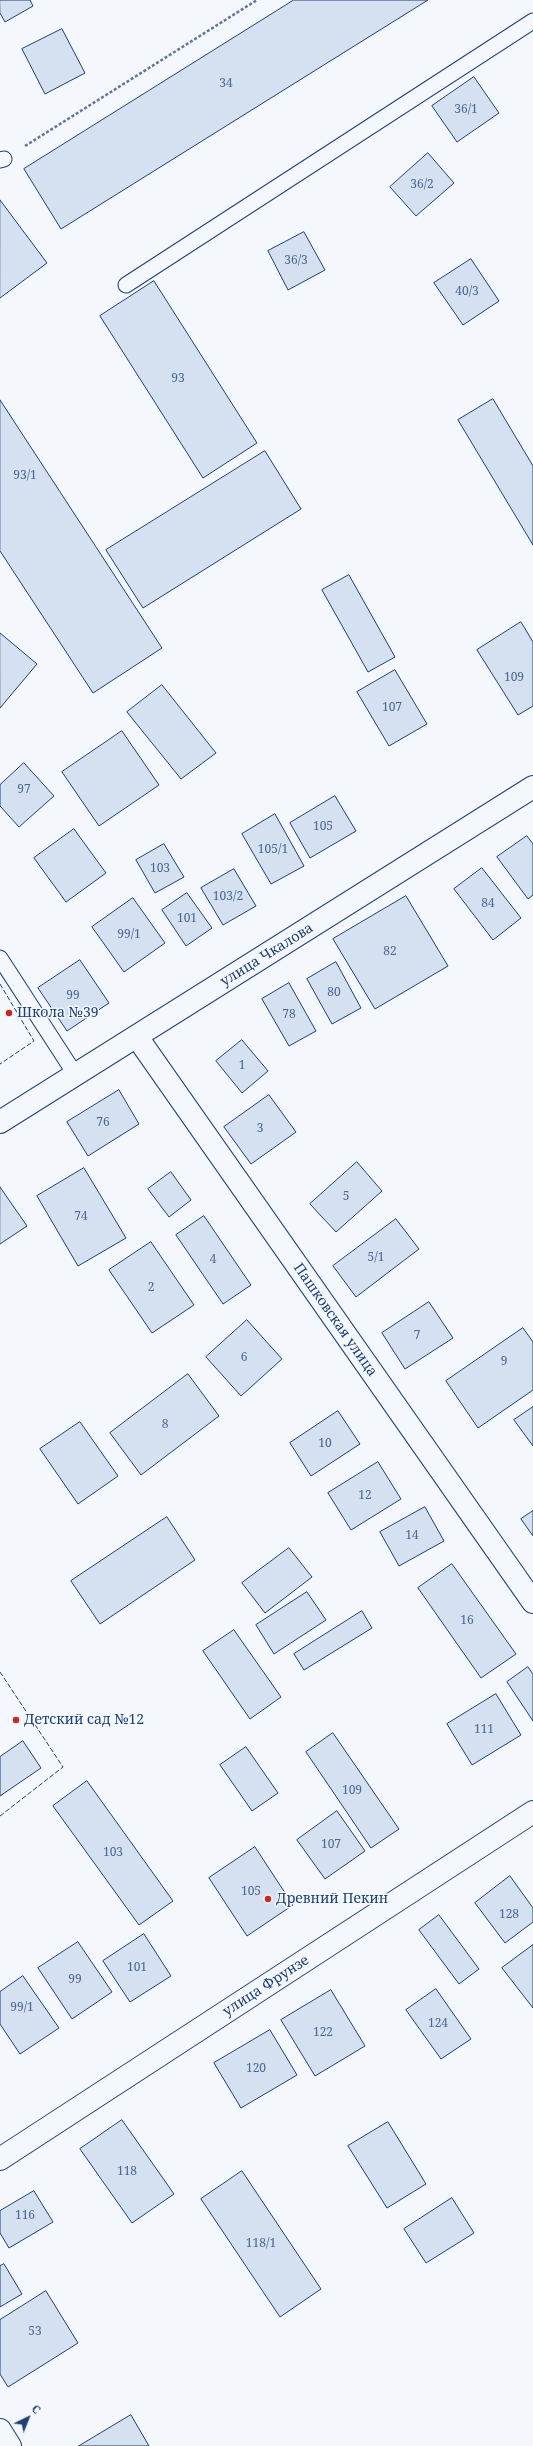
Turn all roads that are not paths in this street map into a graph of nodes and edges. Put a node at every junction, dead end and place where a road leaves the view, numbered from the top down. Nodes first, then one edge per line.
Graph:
1 (533, 21) edge
2 (126, 285) dead end
3 (533, 787) edge
4 (0, 958) edge
5 (137, 1037) junction
6 (75, 1074) junction
7 (0, 1122) edge
8 (533, 1602) edge
9 (533, 1812) edge
10 (0, 2159) edge
11 (0, 2430) edge
12 (10, 2446) edge

1 - 2 lane
3 - 5 street, улица Чкалова
4 - 6 lane
5 - 6 street, улица Чкалова
5 - 8 street, Пашковская улица
6 - 7 street, улица Чкалова
9 - 10 street, улица Фрунзе
11 - 12 street

